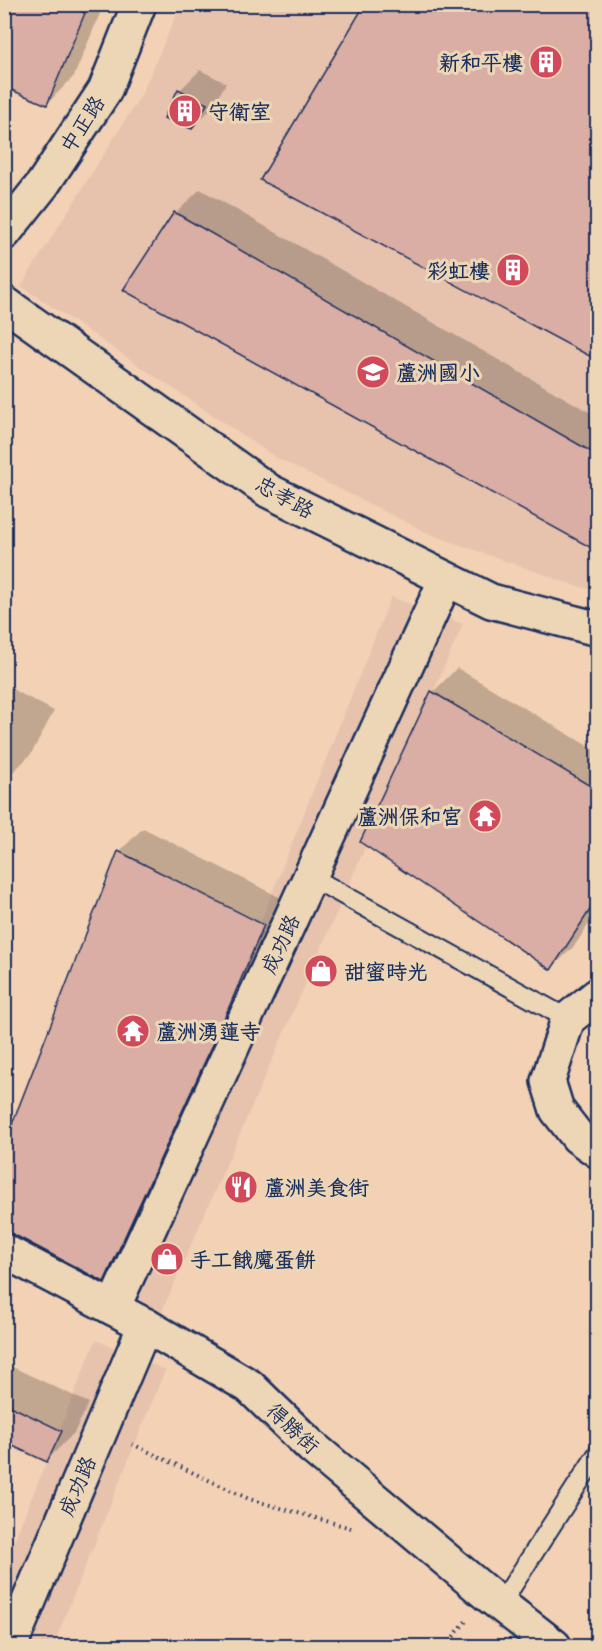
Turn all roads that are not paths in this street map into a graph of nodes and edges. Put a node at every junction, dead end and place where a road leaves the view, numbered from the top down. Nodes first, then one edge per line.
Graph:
1 (139, 4) edge
2 (4, 232) edge
3 (4, 303) edge
4 (446, 579) junction
5 (597, 629) edge
6 (310, 877) junction
7 (597, 995) edge
8 (568, 1018) junction
9 (597, 1151) edge
10 (4, 1251) edge
11 (113, 1308) junction
12 (145, 1325) junction
13 (597, 1454) edge
14 (592, 1474) edge
15 (500, 1605) junction
16 (9, 1647) edge
17 (554, 1647) edge

1 - 2 street, 中正路
3 - 4 street, 忠孝路
4 - 5 street, 忠孝路
4 - 6 street, 成功路
6 - 8 lane
6 - 11 street, 成功路
7 - 8 street
8 - 9 street
10 - 11 street, 得勝街
11 - 12 street, 得勝街
12 - 15 street, 得勝街
12 - 16 street, 成功路
13 - 14 lane
14 - 15 lane
15 - 17 street, 得勝街

